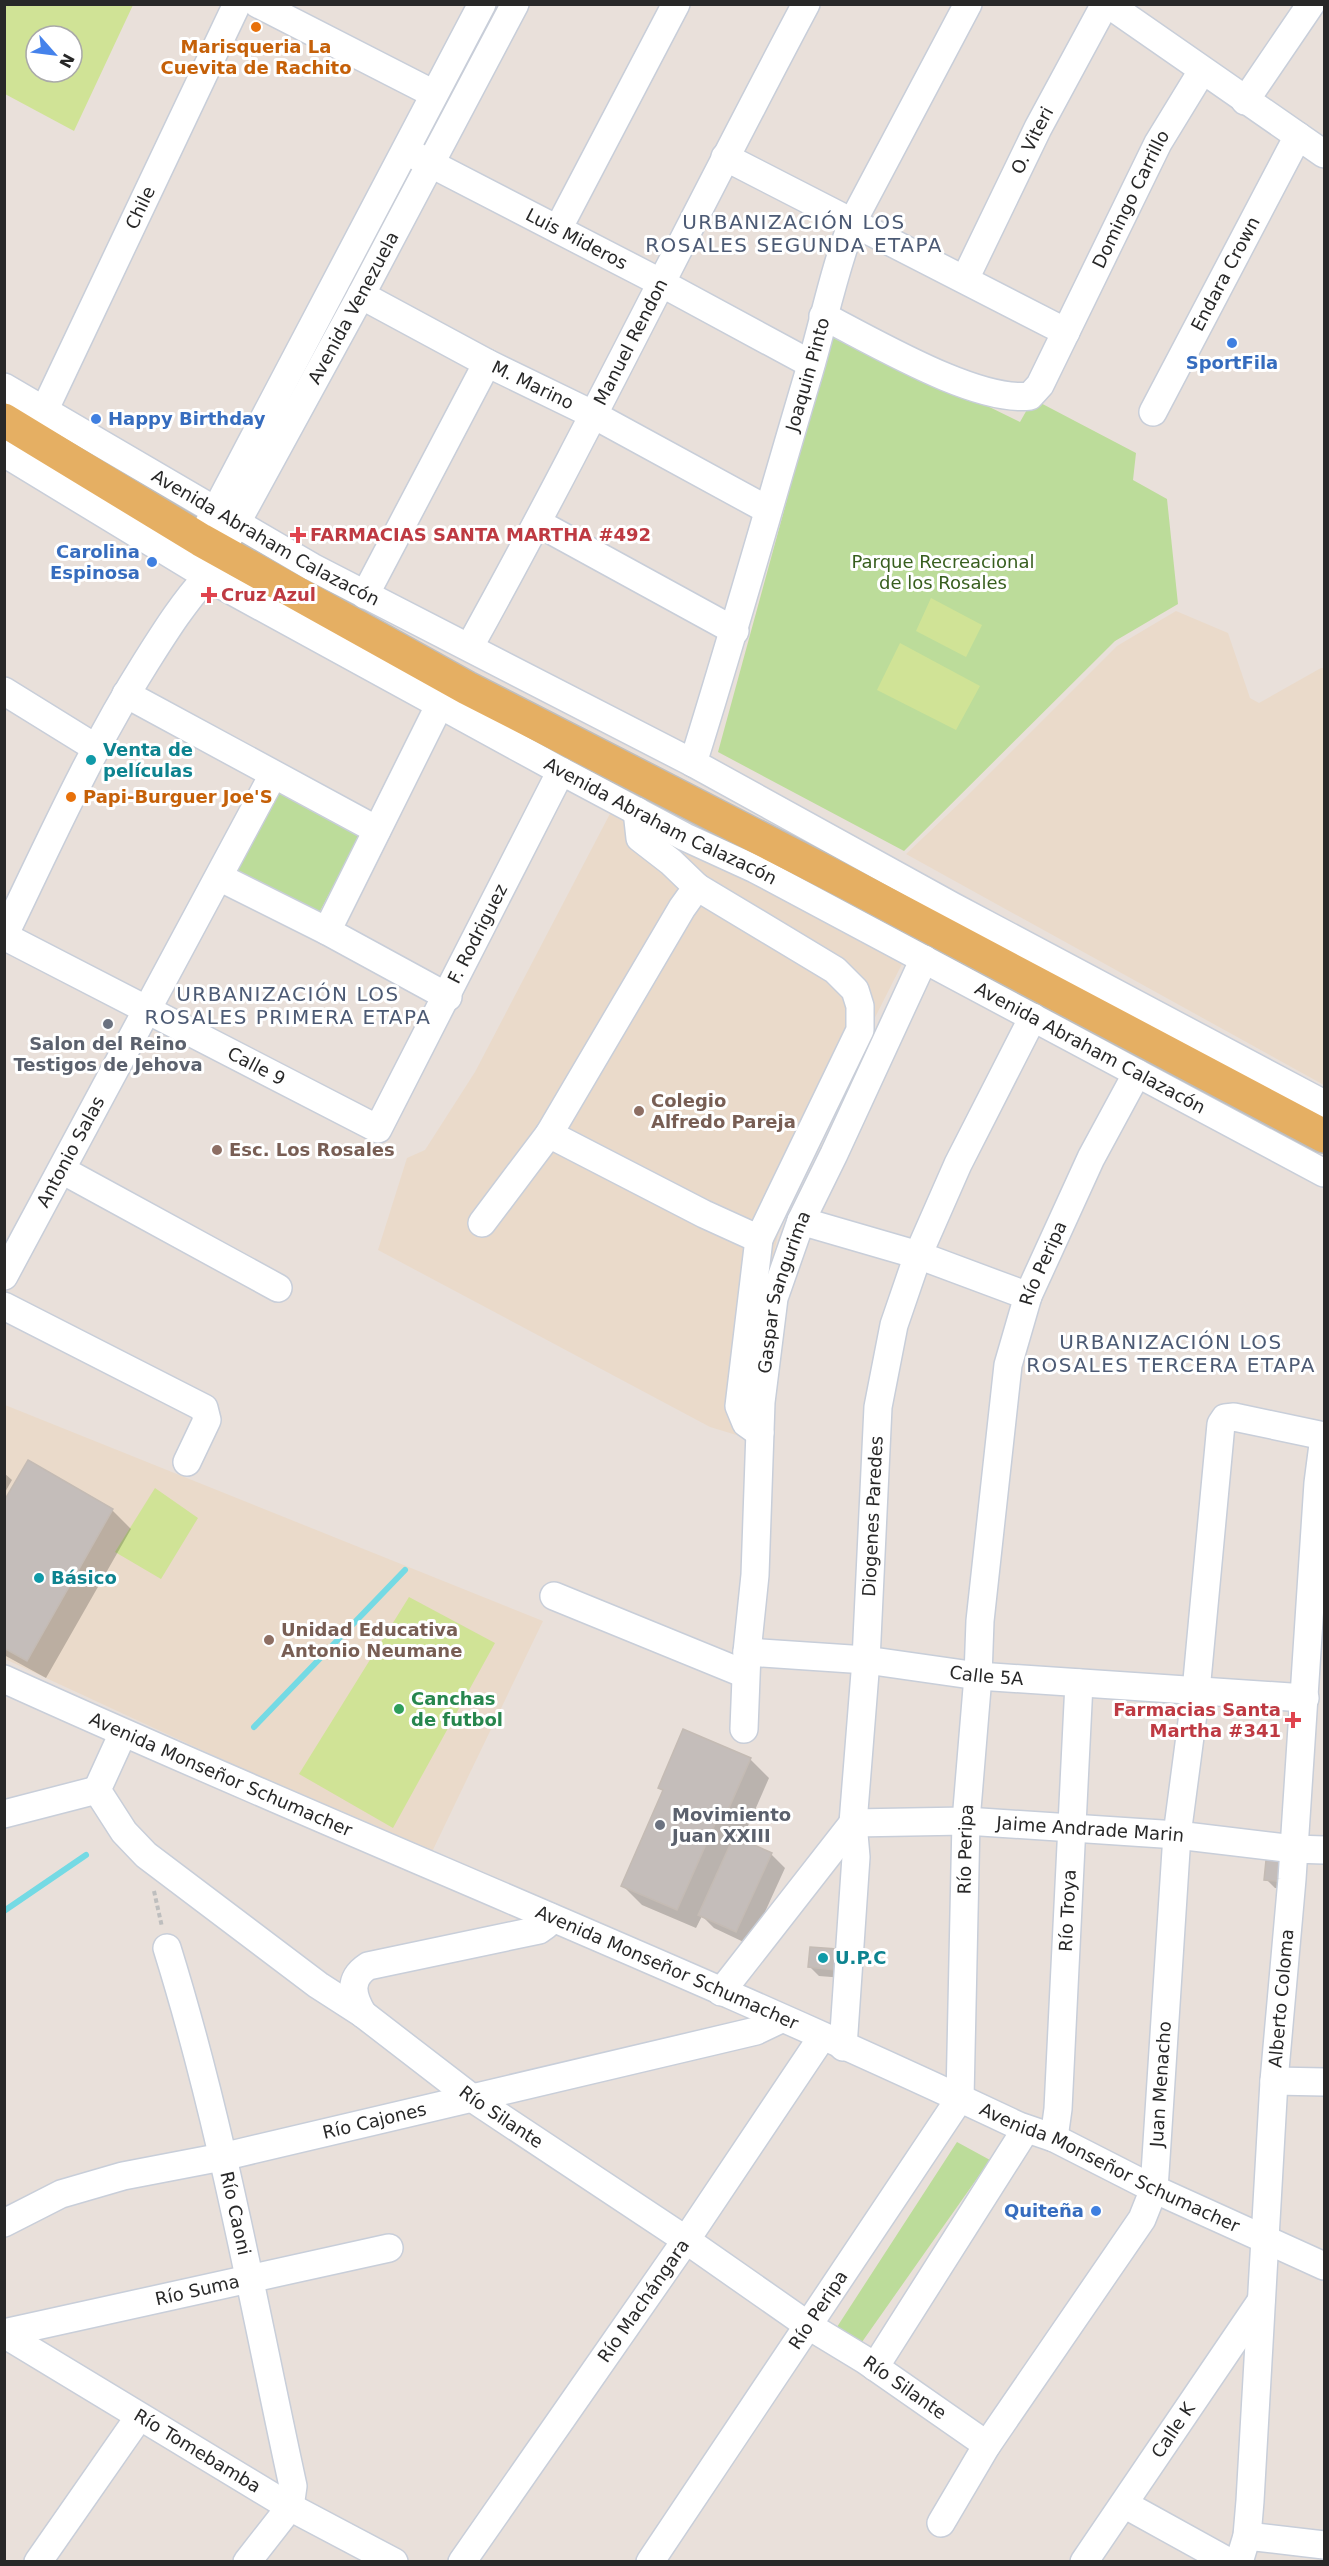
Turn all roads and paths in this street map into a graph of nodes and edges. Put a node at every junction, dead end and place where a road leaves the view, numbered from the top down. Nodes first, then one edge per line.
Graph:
1 (237, 4) edge
2 (258, 4) edge
3 (482, 4) edge
4 (515, 4) edge
5 (676, 4) edge
6 (806, 4) edge
7 (968, 4) edge
8 (1106, 4) edge
9 (1311, 4) edge
10 (1202, 71) junction
11 (435, 94) junction
12 (1245, 101) junction
13 (1298, 136) junction
14 (405, 150) junction
15 (1324, 154) edge
16 (725, 157) junction
17 (430, 163) junction
18 (853, 221) junction
19 (558, 229) junction
20 (965, 279) junction
21 (660, 282) junction
22 (361, 295) junction
23 (824, 316) junction
24 (1066, 333) junction
25 (487, 363) junction
26 (811, 364) junction
27 (4, 387) edge
28 (44, 411) junction
29 (1153, 412) dead end
30 (592, 414) junction
31 (4, 420) edge
32 (4, 453) edge
33 (768, 510) junction
34 (538, 523) junction
35 (211, 545) junction
36 (365, 595) junction
37 (735, 630) junction
38 (470, 646) junction
39 (4, 692) edge
40 (126, 694) junction
41 (440, 706) junction
42 (96, 748) junction
43 (693, 763) junction
44 (561, 771) junction
45 (273, 775) junction
46 (637, 812) junction
47 (377, 830) junction
48 (219, 877) junction
49 (697, 887) junction
50 (327, 931) junction
51 (4, 936) edge
52 (924, 959) junction
53 (448, 997) junction
54 (148, 1009) junction
55 (1034, 1017) junction
56 (1137, 1073) junction
57 (1324, 1104) edge
58 (378, 1129) joint
59 (549, 1134) junction
60 (1324, 1136) edge
61 (62, 1170) junction
62 (1324, 1173) edge
63 (801, 1221) junction
64 (482, 1223) dead end
65 (759, 1239) junction
66 (918, 1255) junction
67 (4, 1276) edge
68 (278, 1288) dead end
69 (1028, 1296) junction
70 (4, 1306) edge
71 (760, 1433) junction
72 (1324, 1436) edge
73 (187, 1462) dead end
74 (1322, 1468) edge
75 (554, 1596) dead end
76 (866, 1660) junction
77 (746, 1663) junction
78 (978, 1676) junction
79 (4, 1679) edge
80 (1079, 1683) junction
81 (1197, 1691) junction
82 (1305, 1698) junction
83 (744, 1730) dead end
84 (123, 1733) junction
85 (97, 1790) junction
86 (4, 1814) edge
87 (966, 1821) junction
88 (853, 1823) junction
89 (1071, 1828) junction
90 (1177, 1836) junction
91 (1294, 1849) junction
92 (1324, 1850) edge
93 (146, 1855) junction
94 (550, 1917) junction
95 (167, 1948) joint
96 (721, 1992) junction
97 (363, 2014) junction
98 (781, 2019) junction
99 (832, 2042) junction
100 (1274, 2081) junction
101 (1324, 2082) edge
102 (472, 2098) junction
103 (960, 2098) junction
104 (1026, 2129) junction
105 (1054, 2138) junction
106 (222, 2157) junction
107 (1154, 2189) junction
108 (4, 2223) edge
109 (686, 2240) junction
110 (1267, 2241) junction
111 (389, 2248) dead end
112 (1324, 2266) edge
113 (248, 2277) junction
114 (1262, 2300) junction
115 (810, 2326) junction
116 (4, 2333) edge
117 (875, 2367) junction
118 (139, 2417) junction
119 (987, 2445) junction
120 (1124, 2504) junction
121 (290, 2507) junction
122 (941, 2523) dead end
123 (1324, 2545) edge
124 (1243, 2549) edge
125 (38, 2562) edge
126 (247, 2562) edge
127 (394, 2562) edge
128 (462, 2562) edge
129 (650, 2562) edge
130 (1084, 2562) edge
131 (1229, 2562) edge

1 - 28 street, Chile
2 - 11 street
3 - 11 street, Avenida Venezuela
4 - 17 street, Avenida Venezuela
5 - 19 street
6 - 16 street, Manuel Rendon
7 - 18 street, Joaquin Pinto
8 - 10 street
8 - 20 street, O. Viteri
9 - 12 street
10 - 12 street
10 - 24 street, Domingo Carrillo
11 - 14 street, Avenida Venezuela
12 - 13 street
13 - 15 street
13 - 29 street, Endara Crown
14 - 17 street, Luis Mideros
14 - 35 street, Avenida Venezuela
16 - 18 street
16 - 21 street, Manuel Rendon
17 - 19 street, Luis Mideros
17 - 22 street, Avenida Venezuela
18 - 20 street
18 - 23 street, Joaquin Pinto
19 - 21 street, Luis Mideros
20 - 24 street
21 - 26 street, Luis Mideros
21 - 30 street, Manuel Rendon
22 - 25 street, M. Marino
22 - 35 street, Avenida Venezuela
23 - 24 street, Domingo Carrillo
23 - 26 street, Joaquin Pinto
25 - 30 street, M. Marino
25 - 36 street
26 - 33 street, Joaquin Pinto
27 - 28 street, Avenida Abraham Calazacón
28 - 35 street, Avenida Abraham Calazacón
30 - 33 street, M. Marino
30 - 34 street, Manuel Rendon
31 - 35 main road, Avenida Abraham Calazacón
32 - 35 street, Avenida Abraham Calazacón
33 - 37 street, Joaquin Pinto
34 - 37 street
34 - 38 street, Manuel Rendon
35 - 36 street, Avenida Abraham Calazacón
35 - 40 street, Avenida Venezuela
35 - 41 street, Avenida Abraham Calazacón
35 - 60 main road, Avenida Abraham Calazacón
36 - 38 street, Avenida Abraham Calazacón
37 - 43 street, Joaquin Pinto
38 - 43 street, Avenida Abraham Calazacón
39 - 42 street
40 - 42 street, Avenida Venezuela
40 - 45 street
41 - 44 street, Avenida Abraham Calazacón
41 - 47 street
42 - 51 street, Avenida Venezuela
43 - 57 street, Avenida Abraham Calazacón
44 - 46 street, Avenida Abraham Calazacón
44 - 53 street, F. Rodriguez
45 - 47 street
45 - 48 street, Antonio Salas
46 - 49 street
46 - 52 street, Avenida Abraham Calazacón
47 - 50 street
48 - 50 street
48 - 54 street, Antonio Salas
49 - 59 street
49 - 65 street
50 - 53 street
51 - 54 street, Calle 9
52 - 55 street, Avenida Abraham Calazacón
52 - 63 street, Gaspar Sangurima
53 - 58 street, F. Rodriguez
54 - 58 street, Calle 9
54 - 61 street, Antonio Salas
55 - 56 street, Avenida Abraham Calazacón
55 - 66 street, Diogenes Paredes
56 - 62 street, Avenida Abraham Calazacón
56 - 69 street, Río Peripa
59 - 64 street
59 - 65 street
61 - 67 street, Antonio Salas
61 - 68 street
63 - 66 street
63 - 71 street, Gaspar Sangurima
65 - 71 street
66 - 69 street
66 - 76 street, Diogenes Paredes
69 - 78 street, Río Peripa
70 - 73 street
71 - 77 street, Gaspar Sangurima
72 - 74 street, Alberto Coloma
72 - 81 street, Juan Menacho
74 - 82 street, Alberto Coloma
75 - 77 street
76 - 77 street, Calle 5A
76 - 78 street, Calle 5A
76 - 88 street, Diogenes Paredes
77 - 83 street
78 - 80 street, Calle 5A
78 - 87 street, Río Peripa
79 - 84 street, Avenida Monseñor Schumacher
80 - 81 street, Calle 5A
80 - 89 street, Río Troya
81 - 82 street, Calle 5A
81 - 90 street, Juan Menacho
82 - 91 street, Alberto Coloma
84 - 85 street
84 - 94 street, Avenida Monseñor Schumacher
85 - 86 street
85 - 93 street, Río Silante
87 - 88 street, Jaime Andrade Marin
87 - 89 street, Jaime Andrade Marin
87 - 103 street, Río Peripa
88 - 96 street
88 - 99 street, Diogenes Paredes
89 - 90 street, Jaime Andrade Marin
89 - 105 street, Río Troya
90 - 91 street, Jaime Andrade Marin
90 - 107 street, Juan Menacho
91 - 92 street, Jaime Andrade Marin
91 - 100 street, Alberto Coloma
93 - 95 path
93 - 97 street, Río Silante
94 - 96 street, Avenida Monseñor Schumacher
94 - 97 street
95 - 106 street, Río Caoni
96 - 98 street, Avenida Monseñor Schumacher
97 - 102 street, Río Silante
98 - 99 street, Avenida Monseñor Schumacher
98 - 102 street, Río Cajones
99 - 103 street, Avenida Monseñor Schumacher
99 - 109 street, Río Machángara
100 - 101 street
100 - 110 street, Alberto Coloma
102 - 106 street, Río Cajones
102 - 109 street, Río Silante
103 - 104 street, Avenida Monseñor Schumacher
103 - 115 street, Río Peripa
104 - 105 street, Avenida Monseñor Schumacher
104 - 117 street
105 - 107 street, Avenida Monseñor Schumacher
106 - 108 street, Río Cajones
106 - 113 street, Río Caoni
107 - 110 street, Avenida Monseñor Schumacher
107 - 119 street, Juan Menacho
109 - 115 street, Río Silante
109 - 128 street, Río Machángara
110 - 112 street, Avenida Monseñor Schumacher
110 - 114 street, Alberto Coloma
111 - 113 street, Río Suma
113 - 116 street, Río Suma
113 - 121 street, Río Caoni
114 - 120 street, Calle K
114 - 124 street, Alberto Coloma
115 - 117 street, Río Silante
115 - 129 street, Río Peripa
116 - 118 street, Río Tomebamba
117 - 119 street, Río Silante
118 - 121 street, Río Tomebamba
118 - 125 street
119 - 122 street, Juan Menacho
120 - 130 street, Calle K
120 - 131 street
121 - 126 street
121 - 127 street, Río Tomebamba
123 - 124 street

